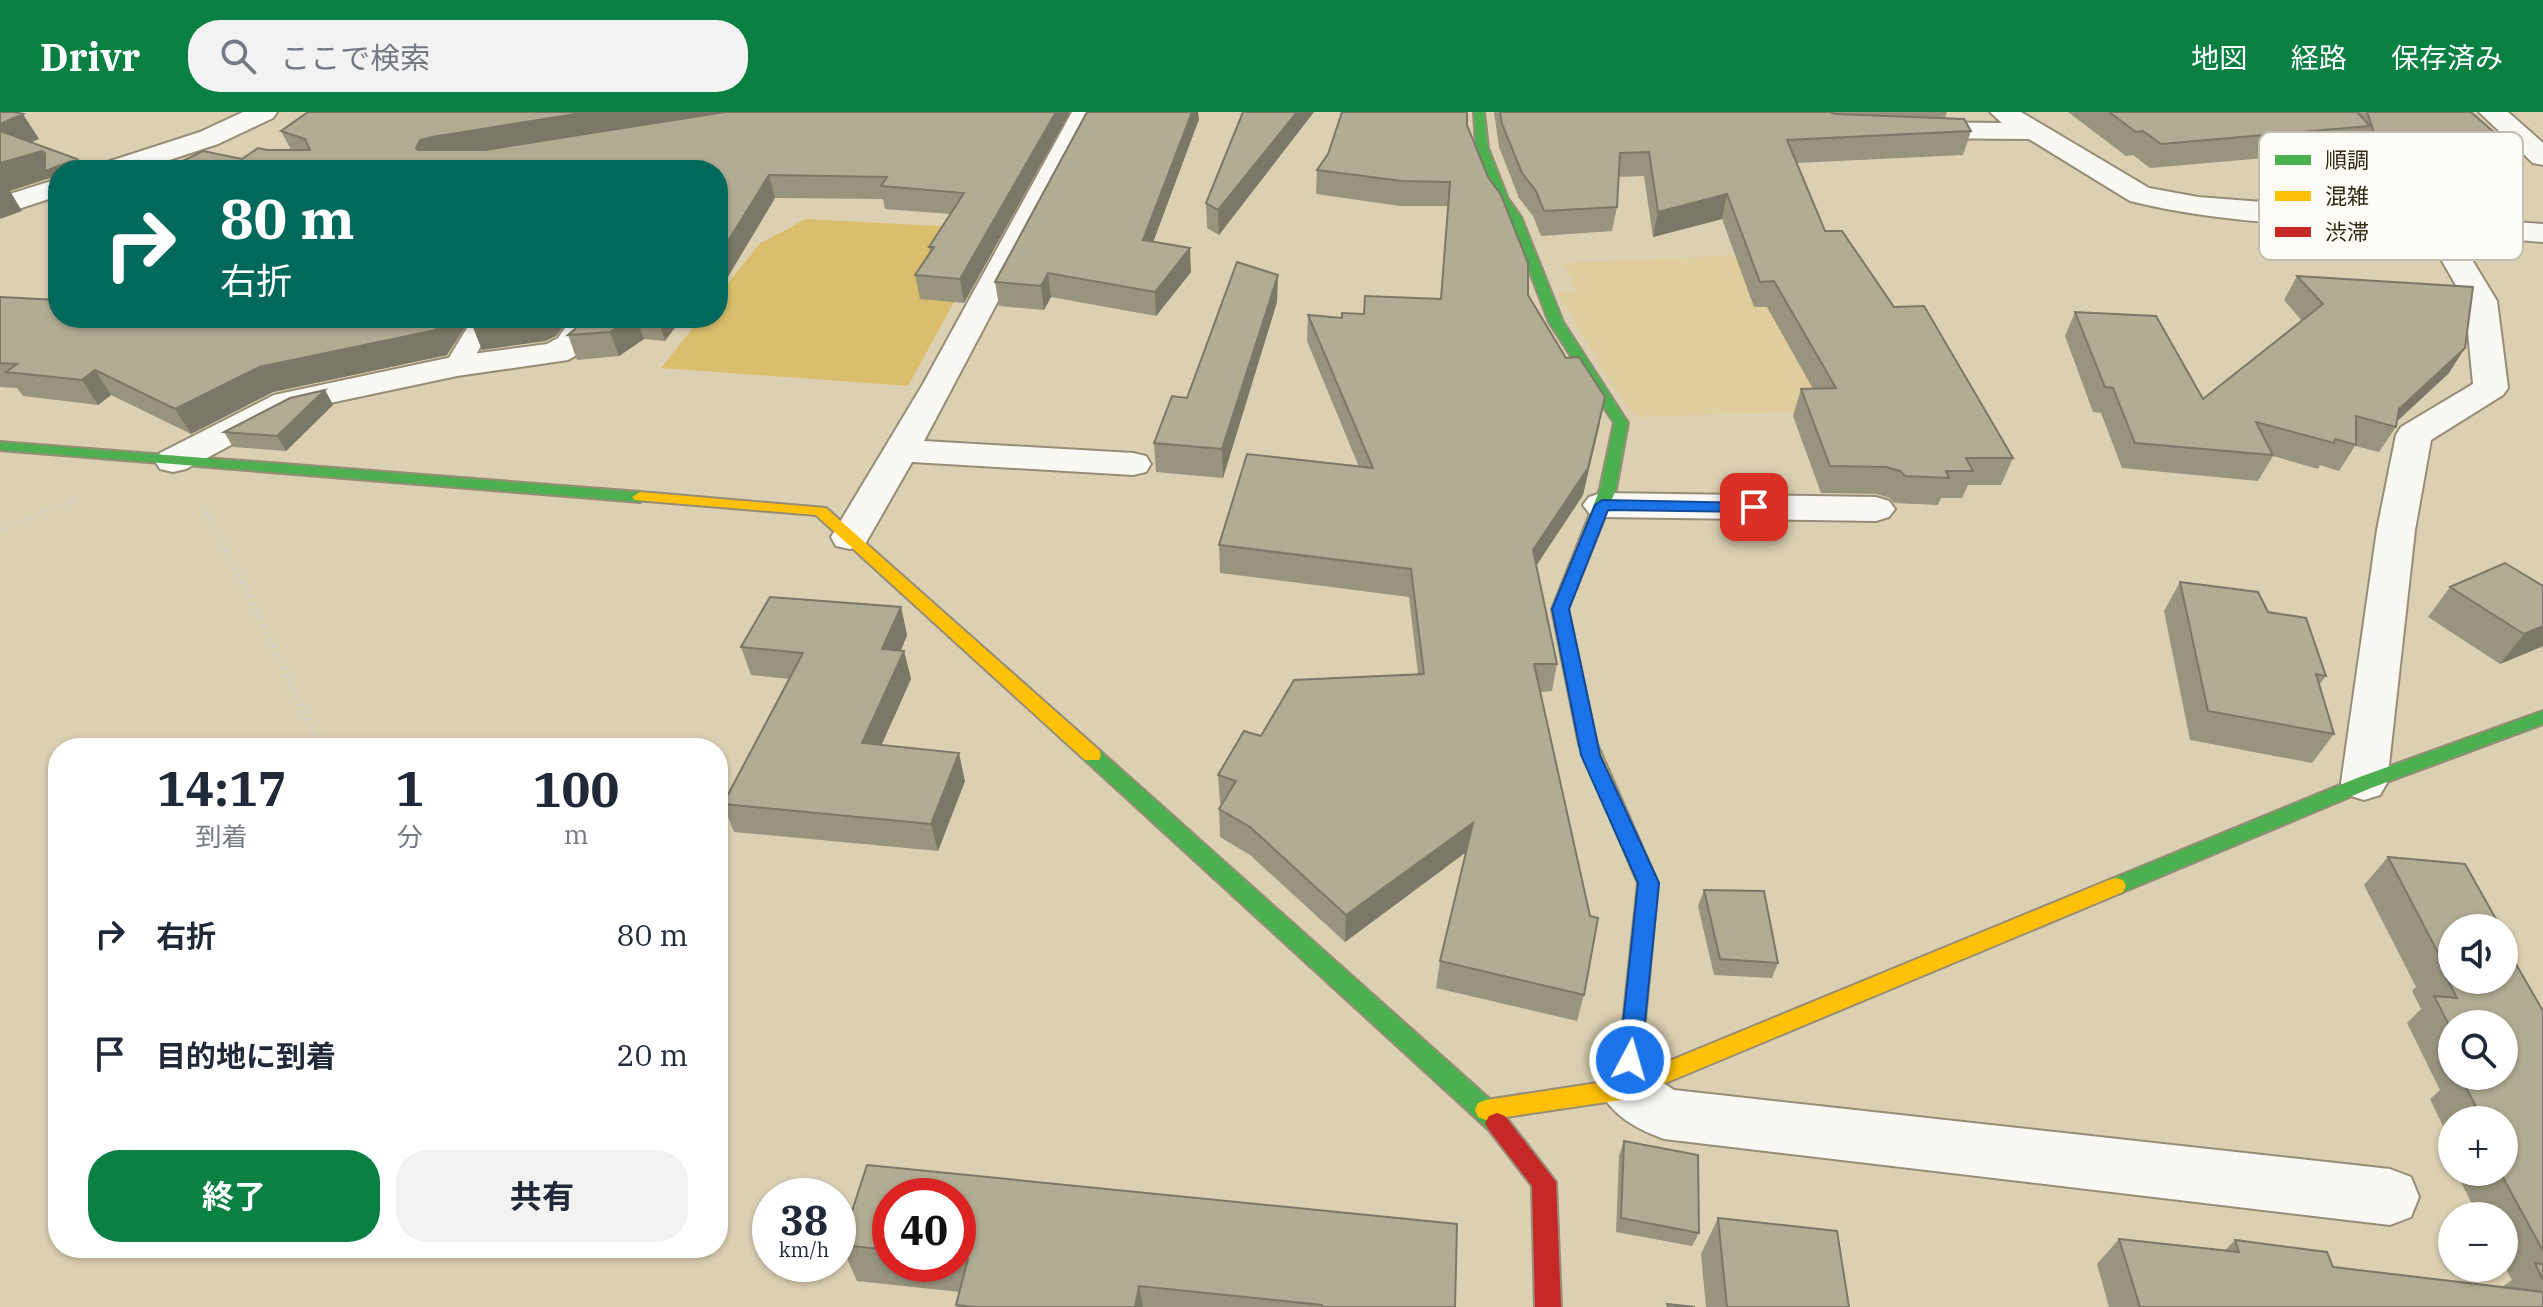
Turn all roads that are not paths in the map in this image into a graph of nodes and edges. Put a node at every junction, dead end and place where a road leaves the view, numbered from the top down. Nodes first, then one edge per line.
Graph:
1 (264, 112) edge
2 (1085, 112) edge
3 (1479, 112) edge
4 (2003, 112) edge
5 (2492, 112) edge
6 (1882, 128) edge
7 (2035, 131) junction
8 (2515, 132) edge
9 (209, 138) junction
10 (2523, 139) edge
11 (239, 149) dead end
12 (2543, 157) edge
13 (142, 160) edge
14 (48, 190) edge
15 (0, 206) edge
16 (2259, 211) edge
17 (2523, 232) edge
18 (2543, 233) edge
19 (2457, 260) edge
20 (479, 328) edge
21 (581, 328) edge
22 (457, 366) junction
23 (0, 446) edge
24 (901, 451) junction
25 (173, 461) junction
26 (1133, 464) dead end
27 (1602, 505) junction
28 (1876, 509) dead end
29 (850, 537) junction
30 (2543, 717) edge
31 (2364, 783) junction
32 (1627, 1089) junction
33 (1486, 1110) junction
34 (2390, 1197) dead end
35 (1548, 1307) edge

1 - 9 street
2 - 24 street
3 - 27 street
4 - 7 street
5 - 8 street
6 - 7 street
7 - 16 street
9 - 11 street
9 - 13 street
10 - 12 street
14 - 15 street
17 - 18 street
19 - 31 street
20 - 22 lane
21 - 22 street
22 - 25 street
23 - 25 street
24 - 26 street
24 - 29 street
25 - 29 street
27 - 28 street
27 - 32 street
29 - 33 street
30 - 31 street
31 - 32 street
32 - 33 street
32 - 34 street
33 - 35 street

